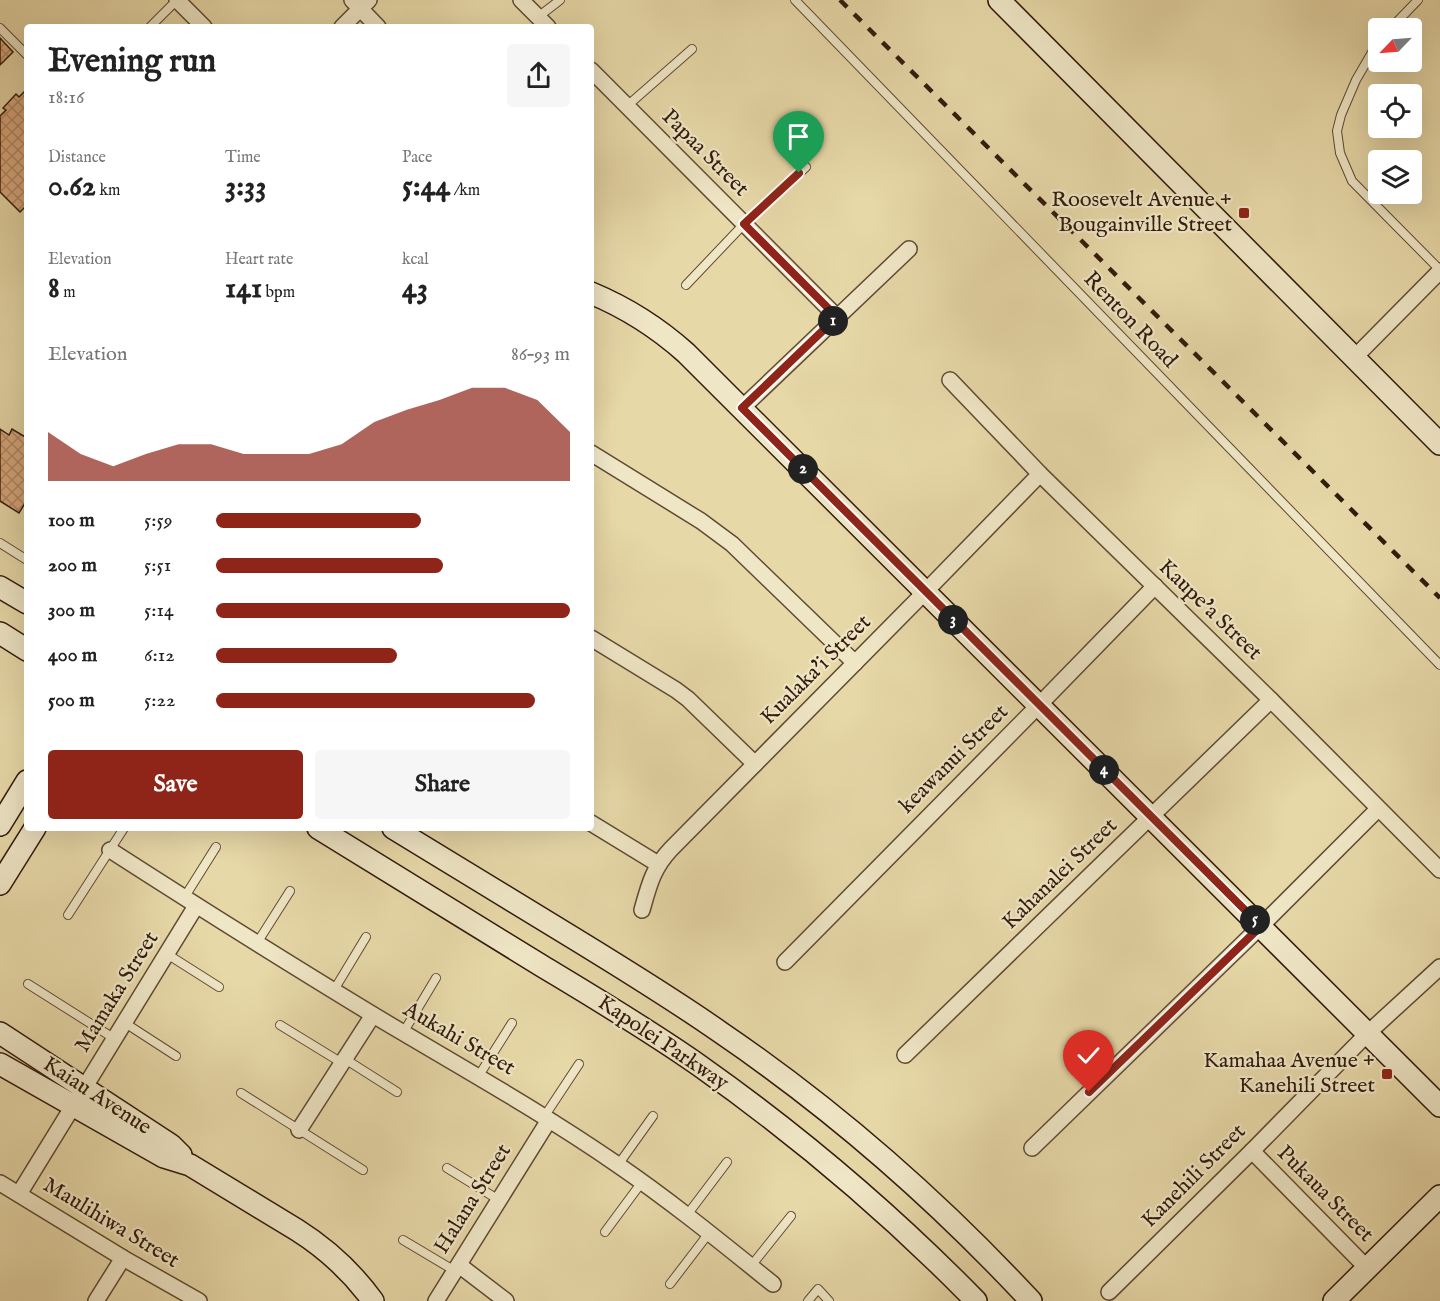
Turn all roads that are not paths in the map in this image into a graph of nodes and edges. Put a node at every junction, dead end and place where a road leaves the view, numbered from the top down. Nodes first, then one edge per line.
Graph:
1 (177, 0) edge
2 (521, 0) edge
3 (560, 0) edge
4 (795, 0) edge
5 (999, 0) edge
6 (1418, 0) edge
7 (360, 3) edge
8 (1401, 18) edge
9 (543, 22) edge
10 (153, 24) edge
11 (201, 24) edge
12 (344, 24) edge
13 (376, 24) edge
14 (0, 28) edge
15 (692, 49) dead end
16 (24, 52) edge
17 (1368, 59) edge
18 (594, 73) edge
19 (627, 106) junction
20 (806, 166) dead end
21 (744, 224) junction
22 (909, 249) dead end
23 (1440, 270) edge
24 (686, 285) dead end
25 (594, 294) edge
26 (837, 317) junction
27 (1355, 357) junction
28 (950, 380) dead end
29 (742, 408) junction
30 (1440, 444) edge
31 (594, 455) edge
32 (1040, 474) junction
33 (0, 543) edge
34 (24, 558) edge
35 (1155, 586) junction
36 (0, 587) edge
37 (925, 592) junction
38 (24, 601) edge
39 (0, 633) edge
40 (594, 640) edge
41 (24, 648) edge
42 (855, 663) junction
43 (1440, 665) edge
44 (1271, 700) junction
45 (1039, 705) junction
46 (755, 764) junction
47 (24, 786) edge
48 (1378, 809) junction
49 (1151, 817) junction
50 (0, 825) edge
51 (594, 825) edge
52 (33, 831) edge
53 (122, 831) edge
54 (323, 831) edge
55 (398, 831) edge
56 (216, 847) dead end
57 (110, 850) junction
58 (658, 864) junction
59 (1440, 870) edge
60 (0, 884) edge
61 (290, 891) dead end
62 (190, 902) junction
63 (642, 910) dead end
64 (68, 915) dead end
65 (1261, 926) junction
66 (366, 937) dead end
67 (257, 943) junction
68 (167, 954) junction
69 (785, 962) dead end
70 (1440, 968) edge
71 (436, 978) dead end
72 (28, 984) dead end
73 (219, 987) dead end
74 (334, 990) junction
75 (373, 1015) junction
76 (125, 1023) junction
77 (512, 1023) dead end
78 (280, 1025) dead end
79 (403, 1032) junction
80 (0, 1033) edge
81 (1368, 1033) junction
82 (115, 1039) junction
83 (905, 1055) dead end
84 (176, 1056) dead end
85 (343, 1061) junction
86 (0, 1064) edge
87 (579, 1064) dead end
88 (478, 1077) junction
89 (397, 1092) dead end
90 (241, 1093) dead end
91 (79, 1097) junction
92 (1440, 1107) edge
93 (653, 1116) dead end
94 (547, 1118) junction
95 (300, 1130) junction
96 (1032, 1148) dead end
97 (1252, 1151) junction
98 (727, 1162) dead end
99 (618, 1165) junction
100 (447, 1168) dead end
101 (363, 1170) dead end
102 (642, 1182) junction
103 (0, 1183) edge
104 (19, 1194) junction
105 (1440, 1196) edge
106 (499, 1200) junction
107 (687, 1215) junction
108 (791, 1216) dead end
109 (605, 1232) dead end
110 (709, 1233) junction
111 (404, 1240) dead end
112 (123, 1258) junction
113 (751, 1266) junction
114 (457, 1268) junction
115 (1367, 1268) junction
116 (670, 1284) dead end
117 (773, 1284) dead end
118 (1109, 1292) dead end
119 (96, 1301) edge
120 (199, 1301) edge
121 (373, 1301) edge
122 (436, 1301) edge
123 (507, 1301) edge
124 (808, 1301) edge
125 (829, 1301) edge
126 (976, 1301) edge
127 (1031, 1301) edge
128 (1334, 1301) edge

1 - 10 lane
1 - 11 street
2 - 9 street
3 - 9 lane
4 - 43 lane, Renton Road
5 - 27 main road
6 - 8 lane
7 - 12 street
7 - 13 street
14 - 16 lane
15 - 19 lane
17 - 23 lane
18 - 19 street, Papaa Street
19 - 21 street, Papaa Street
20 - 21 lane
21 - 24 lane
21 - 26 street, Papaa Street
22 - 26 street
23 - 27 street
25 - 29 main road
26 - 29 street
27 - 30 main road
28 - 32 street, Kaupe'a Street
29 - 37 main road
31 - 42 street
32 - 35 street, Kaupe'a Street
32 - 37 street, Kualaka'i Street
33 - 34 lane
35 - 44 street, Kaupe'a Street
35 - 45 street, keawanui Street
36 - 38 main road
37 - 42 street, Kualaka'i Street
37 - 45 main road
39 - 41 main road
40 - 46 street
42 - 46 street, Kualaka'i Street
44 - 48 street, Kaupe'a Street
44 - 49 street, Kahanalei Street
45 - 49 main road
45 - 69 street, keawanui Street
46 - 58 street, Kualaka'i Street
47 - 50 main road
48 - 59 street, Kaupe'a Street
48 - 65 street
49 - 65 main road
49 - 83 street, Kahanalei Street
51 - 58 street
52 - 60 main road
53 - 57 lane
54 - 126 main road, Kapolei Parkway
55 - 127 main road, Kapolei Parkway
56 - 62 lane
57 - 62 street, Aukahi Street
57 - 64 lane
58 - 63 street, Kualaka'i Street
61 - 67 lane
62 - 67 street, Aukahi Street
62 - 68 street, Mamaka Street
65 - 81 main road
65 - 96 street
66 - 74 lane
67 - 74 street, Aukahi Street
68 - 73 lane
68 - 76 street, Mamaka Street
70 - 81 street, Kanehili Street
71 - 79 lane
72 - 82 lane
74 - 75 street, Aukahi Street
75 - 79 street, Aukahi Street
75 - 85 street
76 - 82 street, Mamaka Street
76 - 84 lane
77 - 88 lane
78 - 85 lane
79 - 88 street, Aukahi Street
80 - 91 main road, Kaiau Avenue
81 - 92 main road
81 - 97 street, Kanehili Street
82 - 91 street, Mamaka Street
85 - 89 lane
85 - 95 street
86 - 91 main road, Kaiau Avenue
87 - 94 lane
88 - 94 street, Aukahi Street
90 - 95 lane
91 - 104 street, Mamaka Street
91 - 121 main road, Kaiau Avenue
93 - 99 lane
94 - 99 street, Aukahi Street
94 - 106 street, Halana Street
95 - 101 lane
97 - 115 street, Pukaua Street
97 - 118 street, Kanehili Street
98 - 107 lane
99 - 102 street, Aukahi Street
100 - 106 lane
102 - 107 street, Aukahi Street
102 - 109 lane
103 - 104 street, Maulihiwa Street
104 - 112 street, Maulihiwa Street
105 - 115 main road
106 - 114 street, Halana Street
107 - 110 street, Aukahi Street
108 - 113 lane
110 - 113 street, Aukahi Street
110 - 116 lane
111 - 114 lane
112 - 119 street
112 - 120 street, Maulihiwa Street
113 - 117 street, Aukahi Street
114 - 122 street, Halana Street
114 - 123 street
115 - 128 main road
124 - 125 lane

